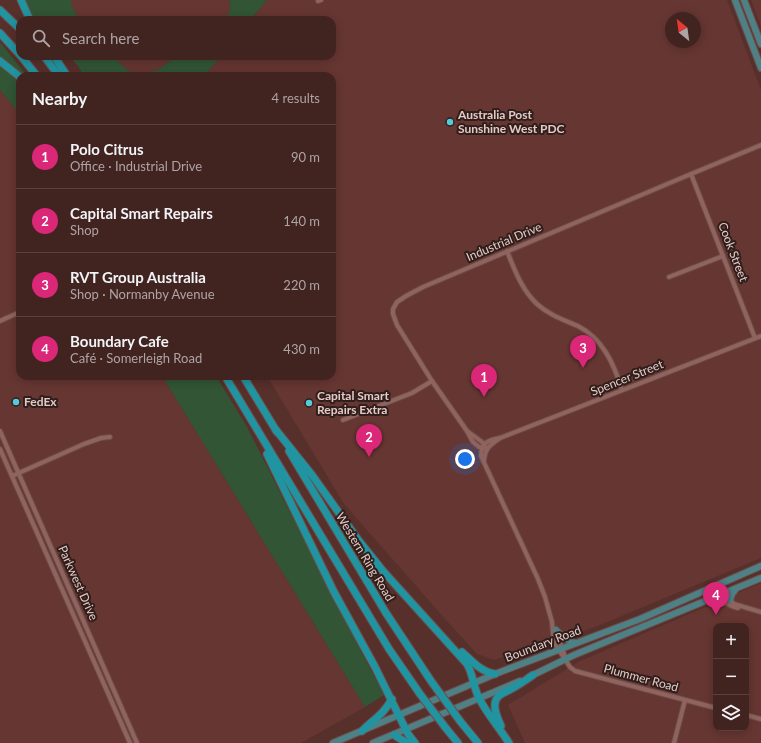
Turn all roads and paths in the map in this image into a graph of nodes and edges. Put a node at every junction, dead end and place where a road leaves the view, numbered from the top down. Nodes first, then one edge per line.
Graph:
1 (21, 0) edge
2 (735, 0) edge
3 (744, 0) edge
4 (0, 10) edge
5 (28, 16) edge
6 (16, 25) edge
7 (0, 33) edge
8 (761, 44) edge
9 (16, 51) edge
10 (23, 60) edge
11 (47, 60) edge
12 (57, 60) edge
13 (0, 61) edge
14 (761, 68) edge
15 (34, 72) edge
16 (56, 72) edge
17 (64, 72) edge
18 (16, 74) edge
19 (761, 145) edge
20 (691, 174) junction
21 (507, 252) junction
22 (723, 256) junction
23 (669, 278) dead end
24 (16, 314) edge
25 (0, 321) edge
26 (761, 336) edge
27 (755, 338) junction
28 (227, 380) edge
29 (245, 380) edge
30 (432, 381) junction
31 (622, 390) junction
32 (247, 412) junction
33 (343, 420) dead end
34 (276, 430) junction
35 (0, 431) edge
36 (110, 437) dead end
37 (484, 447) junction
38 (0, 449) edge
39 (19, 473) junction
40 (12, 476) junction
41 (761, 566) edge
42 (761, 578) edge
43 (718, 585) junction
44 (736, 589) junction
45 (727, 592) junction
46 (716, 597) junction
47 (727, 601) junction
48 (761, 612) edge
49 (424, 616) junction
50 (552, 622) junction
51 (556, 630) junction
52 (578, 642) junction
53 (560, 649) junction
54 (566, 659) junction
55 (495, 674) junction
56 (533, 676) junction
57 (474, 683) junction
58 (479, 698) junction
59 (392, 700) junction
60 (685, 700) junction
61 (713, 707) edge
62 (124, 713) junction
63 (399, 714) junction
64 (118, 716) junction
65 (749, 716) edge
66 (761, 719) edge
67 (406, 729) junction
68 (362, 731) junction
69 (394, 735) junction
70 (507, 740) edge
71 (130, 743) edge
72 (137, 743) edge
73 (333, 743) edge
74 (373, 743) edge
75 (407, 743) edge
76 (415, 743) edge
77 (458, 743) edge
78 (478, 743) edge
79 (674, 743) edge

1 - 5 highway
2 - 14 main road
3 - 8 main road
4 - 6 highway
7 - 9 highway
10 - 15 highway
11 - 16 highway
12 - 17 highway
13 - 18 highway
19 - 20 street, Industrial Drive
20 - 21 street, Industrial Drive
20 - 22 street, Cook Street
21 - 30 street, Industrial Drive
21 - 31 street
22 - 23 street
22 - 27 street, Cook Street
24 - 25 street
26 - 27 street, Spencer Street
27 - 31 street, Spencer Street
28 - 32 highway
29 - 34 highway, Western Ring Road
30 - 33 street
30 - 37 street, Industrial Drive
31 - 37 street, Spencer Street
32 - 59 highway
32 - 77 highway, bridge
34 - 49 highway
34 - 78 highway, Western Ring Road, bridge
35 - 39 street, Parkwest Drive
36 - 39 street
37 - 50 street
38 - 40 street, Parkwest Drive
39 - 40 street
39 - 62 street, Parkwest Drive
40 - 64 street, Parkwest Drive
41 - 43 main road, Boundary Road
42 - 44 main road, Boundary Road
43 - 45 street
43 - 46 street
43 - 52 main road, Boundary Road
44 - 45 main road, Boundary Road
44 - 47 main road
45 - 46 main road, Boundary Road
45 - 47 street
46 - 47 main road
46 - 54 main road, Boundary Road
47 - 48 street
49 - 55 highway
49 - 57 highway
50 - 51 street
50 - 53 street
51 - 52 main road
51 - 53 street
52 - 53 main road, Boundary Road
53 - 54 street
53 - 55 main road, Boundary Road
54 - 56 main road, Boundary Road
54 - 60 street, Plummer Road
55 - 57 main road, Boundary Road
56 - 58 main road, Boundary Road
56 - 70 highway
57 - 58 highway
57 - 63 main road, Boundary Road
58 - 67 main road, Boundary Road
58 - 70 highway
59 - 63 highway
59 - 68 highway
60 - 61 street, Plummer Road
60 - 79 street
62 - 64 street
62 - 72 street, Parkwest Drive
63 - 67 highway
63 - 68 main road, Boundary Road
64 - 71 street, Parkwest Drive
65 - 66 street
67 - 69 main road, Boundary Road
67 - 76 highway
68 - 73 main road, Boundary Road
69 - 74 main road, Boundary Road
69 - 75 highway

